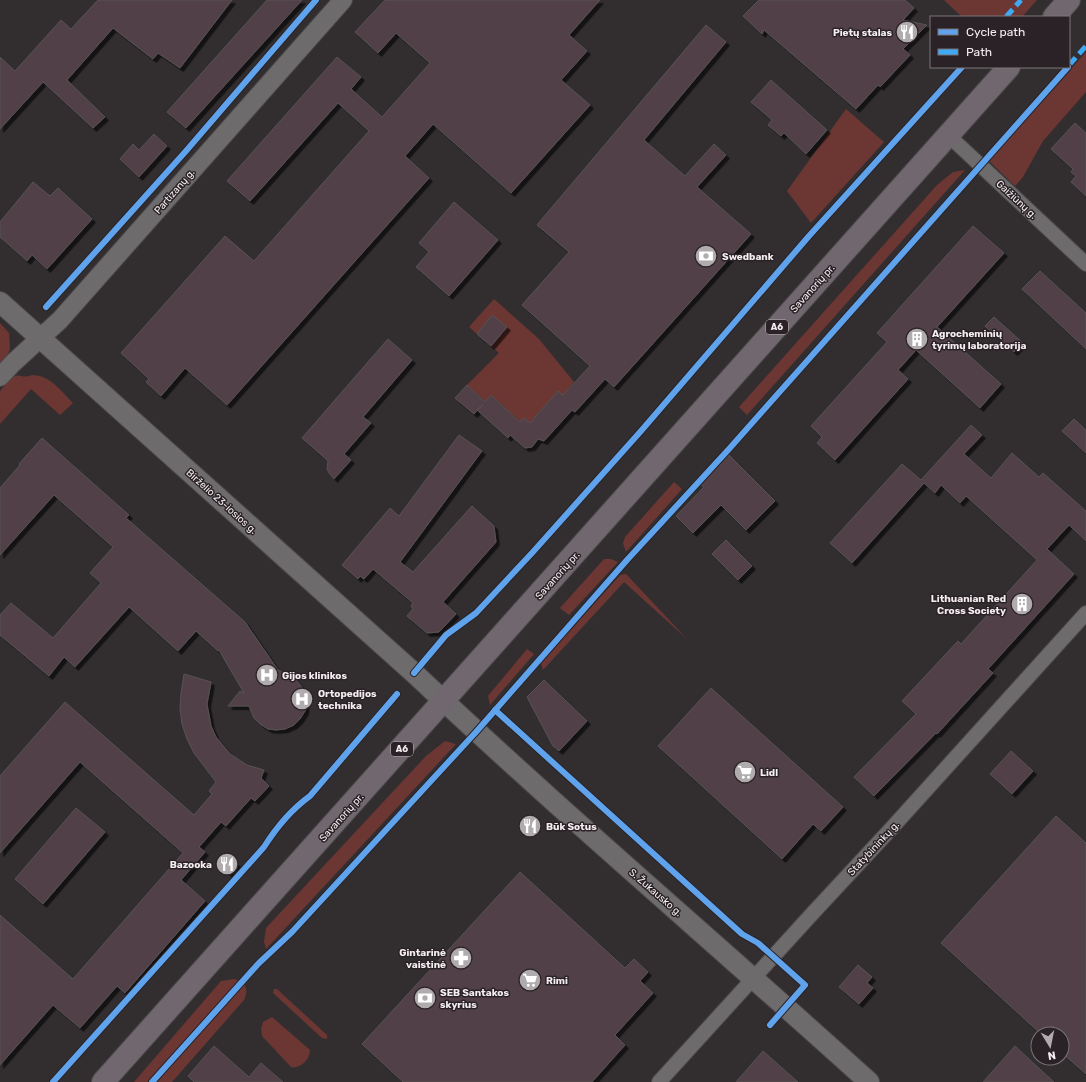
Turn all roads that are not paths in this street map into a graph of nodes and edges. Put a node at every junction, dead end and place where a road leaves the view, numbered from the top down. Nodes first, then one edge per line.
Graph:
1 (343, 0) edge
2 (1069, 0) edge
3 (1055, 16) edge
4 (1008, 68) edge
5 (948, 135) junction
6 (1086, 264) edge
7 (0, 302) edge
8 (40, 338) junction
9 (0, 377) edge
10 (1086, 613) edge
11 (444, 701) junction
12 (753, 978) junction
13 (103, 1082) edge
14 (659, 1082) edge
15 (869, 1082) edge

1 - 8 street, Partizanų g.
2 - 3 main road
4 - 5 main road, Savanorių pr. / A6
5 - 6 street, Gaižiūnų g.
5 - 11 main road, Savanorių pr. / A6
7 - 8 main road, Birželio 23-iosios g.
8 - 9 street, Partizanų g.
8 - 11 main road, Birželio 23-iosios g.
10 - 12 street, Statybininkų g.
11 - 12 main road, S. Žukausko g.
11 - 13 main road, Savanorių pr. / A6
12 - 14 street, Statybininkų g.
12 - 15 main road, S. Žukausko g.

